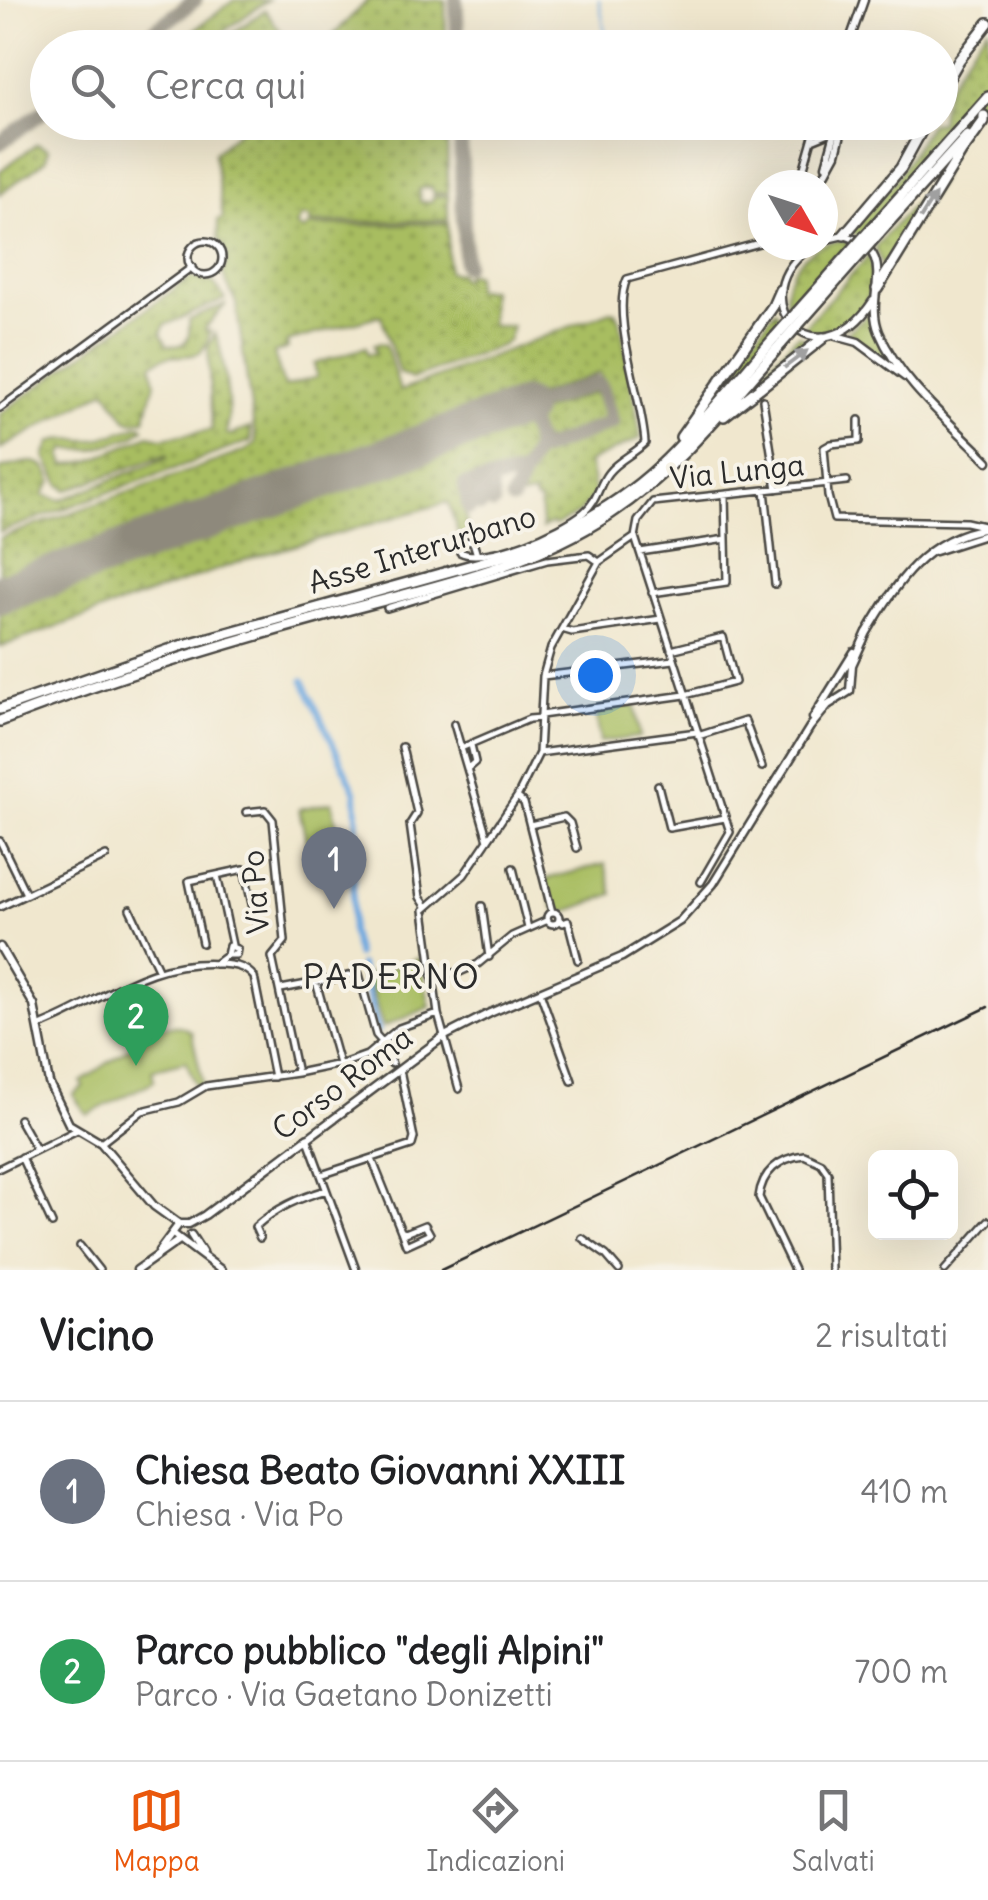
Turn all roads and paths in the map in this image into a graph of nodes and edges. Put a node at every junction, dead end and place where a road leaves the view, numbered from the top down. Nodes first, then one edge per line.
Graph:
1 (864, 0) edge
2 (988, 23) edge
3 (853, 30) edge
4 (958, 62) edge
5 (988, 97) edge
6 (986, 113) edge
7 (958, 133) edge
8 (812, 140) edge
9 (825, 140) edge
10 (834, 140) edge
11 (838, 140) edge
12 (916, 140) edge
13 (952, 140) edge
14 (833, 144) junction
15 (803, 170) edge
16 (823, 170) edge
17 (827, 170) edge
18 (876, 230) junction
19 (844, 235) junction
20 (838, 236) edge
21 (748, 246) edge
22 (795, 260) edge
23 (192, 268) junction
24 (876, 289) junction
25 (780, 290) junction
26 (874, 300) junction
27 (836, 336) junction
28 (824, 338) junction
29 (778, 340) junction
30 (914, 384) junction
31 (763, 400) dead end
32 (0, 408) edge
33 (860, 420) dead end
34 (712, 422) junction
35 (988, 461) edge
36 (847, 481) dead end
37 (826, 484) junction
38 (777, 489) junction
39 (766, 490) junction
40 (725, 495) junction
41 (601, 509) junction
42 (973, 526) junction
43 (988, 530) edge
44 (635, 537) junction
45 (726, 539) junction
46 (640, 552) junction
47 (929, 553) junction
48 (477, 555) dead end
49 (599, 562) junction
50 (774, 584) dead end
51 (652, 593) junction
52 (387, 608) dead end
53 (660, 618) junction
54 (562, 629) junction
55 (867, 632) junction
56 (672, 650) junction
57 (674, 660) junction
58 (543, 676) junction
59 (835, 681) junction
60 (850, 682) junction
61 (685, 696) junction
62 (840, 696) junction
63 (0, 709) edge
64 (541, 717) junction
65 (0, 721) edge
66 (454, 724) dead end
67 (810, 727) junction
68 (698, 734) junction
69 (470, 744) junction
70 (402, 746) dead end
71 (461, 748) junction
72 (539, 752) junction
73 (762, 767) dead end
74 (468, 768) junction
75 (658, 786) dead end
76 (517, 798) junction
77 (246, 812) dead end
78 (725, 818) junction
79 (530, 826) junction
80 (488, 840) junction
81 (0, 841) edge
82 (577, 848) dead end
83 (106, 856) dead end
84 (513, 868) dead end
85 (216, 876) junction
86 (701, 882) dead end
87 (26, 894) junction
88 (426, 906) junction
89 (482, 906) dead end
90 (0, 907) edge
91 (130, 910) dead end
92 (552, 912) junction
93 (548, 920) junction
94 (560, 920) junction
95 (256, 926) dead end
96 (528, 928) junction
97 (202, 942) dead end
98 (0, 947) edge
99 (489, 958) junction
100 (578, 960) dead end
101 (216, 964) junction
102 (158, 969) junction
103 (432, 976) junction
104 (316, 982) junction
105 (280, 989) junction
106 (540, 992) junction
107 (438, 1014) junction
108 (40, 1026) junction
109 (443, 1037) junction
110 (382, 1042) junction
111 (339, 1064) junction
112 (396, 1066) junction
113 (297, 1074) junction
114 (274, 1077) junction
115 (572, 1081) dead end
116 (460, 1089) dead end
117 (19, 1119) dead end
118 (77, 1130) junction
119 (307, 1137) junction
120 (101, 1144) junction
121 (36, 1149) junction
122 (21, 1157) junction
123 (372, 1159) junction
124 (0, 1168) edge
125 (321, 1175) junction
126 (326, 1190) junction
127 (988, 1221) edge
128 (52, 1224) dead end
129 (400, 1232) junction
130 (182, 1233) junction
131 (260, 1238) dead end
132 (582, 1238) dead end
133 (80, 1246) dead end
134 (99, 1270) edge
135 (137, 1270) edge
136 (221, 1270) edge
137 (356, 1270) edge
138 (619, 1270) edge
139 (794, 1270) edge
140 (831, 1270) edge
141 (946, 1270) edge

1 - 3 street
2 - 4 highway
5 - 7 highway, Asse Interurbano
6 - 18 highway, Asse Interurbano
24 -> 6 highway
8 - 15 street
9 - 14 street
10 - 14 street
11 - 17 street
12 - 19 highway
13 - 18 highway, Asse Interurbano
14 - 16 street
18 - 29 highway, Asse Interurbano, bridge
19 - 20 street
19 - 24 street
21 - 48 street
22 - 25 street
23 - 23 street
23 - 32 street
24 - 26 street
25 - 28 street
25 - 41 highway
26 - 27 street
26 - 30 street
27 - 28 street
27 - 30 street
34 -> 28 highway
29 - 34 highway, Asse Interurbano
29 - 41 highway, Asse Interurbano
30 - 35 street
31 - 38 street
33 - 37 street, Via Lunga
34 - 65 highway, Asse Interurbano
36 - 37 street, Via Lunga
37 - 38 street, Via Lunga
37 - 42 street, Via Lunga
38 - 39 street, Via Lunga
39 - 40 street, Via Lunga
39 - 50 street
40 - 44 street, Via Lunga
40 - 45 street
41 - 63 highway, Asse Interurbano
42 - 43 street, Via Lunga
42 - 47 street, Via Lunga
43 - 47 street, Via Lunga
44 - 46 street
44 - 49 street
45 - 46 street
45 - 51 street
46 - 51 street
47 - 55 street, Via Lunga
49 - 52 street
49 - 54 street
51 - 53 street
53 - 54 street
53 - 56 street
54 - 58 street
55 - 59 street, Via Lunga
55 - 60 street, Via Lunga
56 - 57 street
56 - 61 street
57 - 58 street
57 - 61 street
58 - 64 street
59 - 60 street
59 - 62 street
59 - 67 street, Corso Roma
60 - 62 street, Corso Roma
61 - 64 street
61 - 68 street
62 - 67 street, Corso Roma
64 - 69 street
64 - 72 street
66 - 71 street
67 - 106 street, Corso Roma
68 - 72 street
68 - 73 street
68 - 78 street
69 - 71 street
69 - 74 street
70 - 88 street
71 - 74 street
72 - 76 street
74 - 80 street
75 - 78 street
76 - 79 street
76 - 80 street
77 - 105 street, Via Po
78 - 86 street
79 - 82 street
79 - 92 street
80 - 88 street
81 - 87 street
83 - 87 street
84 - 96 street
85 - 95 street
85 - 97 street
85 - 101 street
87 - 90 street
88 - 103 street
89 - 99 street
91 - 102 street
92 - 93 street
92 - 94 street
93 - 94 street
93 - 96 street
94 - 100 street
96 - 99 street
98 - 108 street
99 - 103 street
101 - 102 street
101 - 114 street
102 - 108 street
103 - 107 street
104 - 105 street
104 - 110 street
104 - 111 street
105 - 113 street, Via Po
106 - 109 street, Corso Roma
106 - 115 street
107 - 109 street
107 - 110 street
108 - 118 street
109 - 112 street, Corso Roma
109 - 116 street
110 - 111 street
110 - 112 street
111 - 113 street
112 - 119 street, Corso Roma
112 - 123 street
113 - 114 street
114 - 120 street
117 - 121 street
118 - 120 street
118 - 121 street
119 - 125 street
119 - 130 street, Corso Roma
120 - 130 street
121 - 122 street
122 - 124 street
122 - 128 street
123 - 125 street
123 - 129 street
125 - 126 street
126 - 131 street
126 - 137 street
127 - 141 street
129 - 129 street
130 - 135 street, Corso Roma
130 - 136 street
132 - 138 street
133 - 134 street
139 - 140 street

